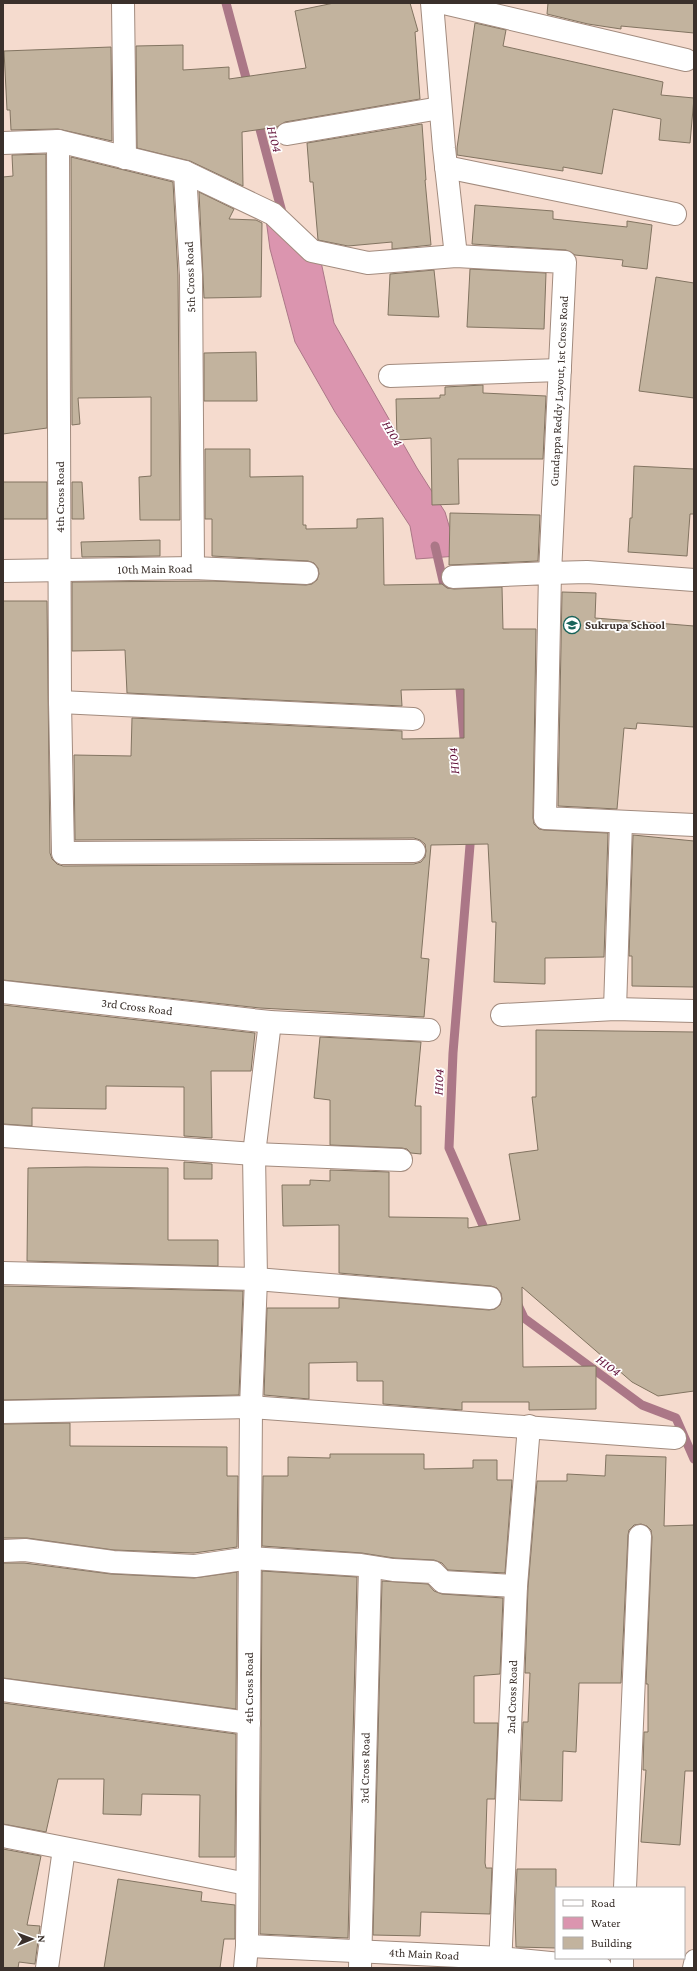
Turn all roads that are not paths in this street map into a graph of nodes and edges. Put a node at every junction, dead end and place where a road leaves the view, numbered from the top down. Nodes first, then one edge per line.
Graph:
1 (123, 3) edge
2 (432, 3) edge
3 (444, 3) edge
4 (686, 60) dead end
5 (440, 108) junction
6 (287, 134) dead end
7 (58, 141) junction
8 (3, 143) edge
9 (125, 158) junction
10 (446, 167) junction
11 (185, 172) junction
12 (675, 214) dead end
13 (456, 256) junction
14 (560, 370) junction
15 (390, 376) dead end
16 (193, 568) junction
17 (60, 570) junction
18 (3, 572) edge
19 (307, 573) dead end
20 (550, 573) junction
21 (453, 577) dead end
22 (694, 580) edge
23 (60, 702) junction
24 (413, 719) dead end
25 (621, 822) junction
26 (694, 825) edge
27 (414, 851) dead end
28 (3, 992) edge
29 (615, 1009) junction
30 (694, 1011) edge
31 (502, 1015) dead end
32 (270, 1022) junction
33 (430, 1030) dead end
34 (3, 1136) edge
35 (254, 1154) junction
36 (401, 1160) dead end
37 (3, 1273) edge
38 (256, 1279) junction
39 (490, 1298) dead end
40 (251, 1407) junction
41 (3, 1412) edge
42 (529, 1426) junction
43 (675, 1438) dead end
44 (640, 1536) dead end
45 (3, 1551) edge
46 (250, 1558) junction
47 (370, 1567) junction
48 (516, 1586) junction
49 (3, 1690) edge
50 (249, 1723) junction
51 (3, 1836) edge
52 (64, 1849) junction
53 (247, 1884) junction
54 (625, 1887) edge
55 (247, 1946) junction
56 (361, 1960) edge
57 (694, 1960) edge
58 (500, 1963) edge
59 (47, 1968) edge
60 (245, 1968) edge
61 (601, 1968) edge
62 (692, 1968) edge

1 - 9 street
2 - 5 street
3 - 4 street
5 - 6 street
5 - 10 street
7 - 8 street
7 - 9 street
7 - 17 street, 4th Cross Road
9 - 11 street
10 - 12 street
10 - 13 street
11 - 13 street, Gundappa Reddy Layout, 1st Cross Road
11 - 16 street, 5th Cross Road
13 - 14 street, Gundappa Reddy Layout, 1st Cross Road
14 - 15 street
14 - 20 street, Gundappa Reddy Layout, 1st Cross Road
16 - 17 street, 10th Main Road
16 - 19 street, 10th Main Road
17 - 18 street, 10th Main Road
17 - 23 street, 4th Cross Road
20 - 21 street
20 - 22 street
20 - 25 street, Gundappa Reddy Layout, 1st Cross Road
23 - 24 street
23 - 27 street, 4th Cross Road
25 - 26 street
25 - 29 street
28 - 32 street, 3rd Cross Road
29 - 30 street
29 - 31 street
32 - 33 street, 3rd Cross Road
32 - 35 street, 4th Cross Road
34 - 35 street
35 - 36 street
35 - 38 street, 4th Cross Road
37 - 38 street
38 - 39 street
38 - 40 street, 4th Cross Road
40 - 41 street
40 - 42 street
40 - 46 street, 4th Cross Road
42 - 43 street
42 - 48 street, 2nd Cross Road
44 - 54 street
45 - 46 street
46 - 47 street
46 - 50 street, 4th Cross Road
47 - 48 street
47 - 56 street, 3rd Cross Road
48 - 58 street, 2nd Cross Road
49 - 50 street
50 - 53 street, 4th Cross Road
51 - 52 street
52 - 53 street
52 - 59 street
53 - 55 street, 4th Cross Road
55 - 56 street, 4th Main Road
55 - 60 street, 4th Cross Road
56 - 58 street, 4th Main Road
57 - 62 lane
58 - 61 street, 4th Main Road

